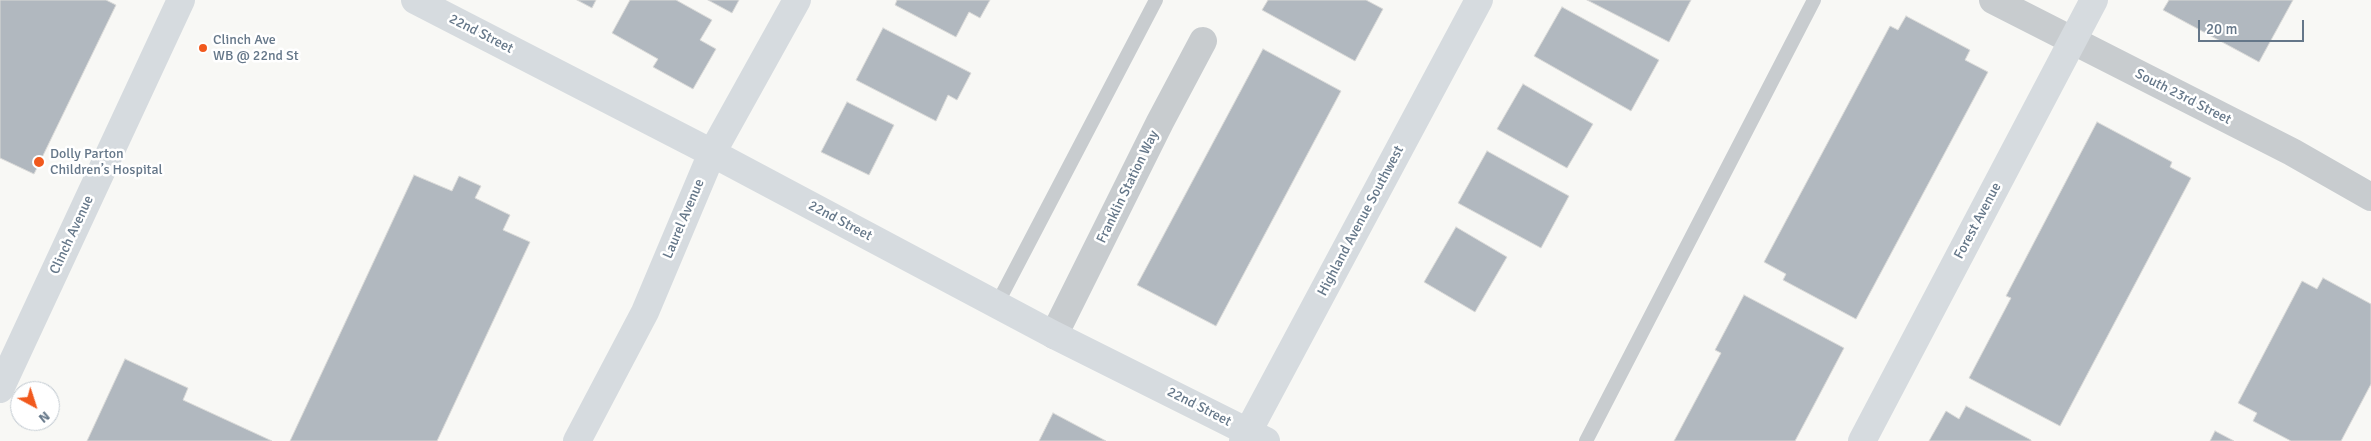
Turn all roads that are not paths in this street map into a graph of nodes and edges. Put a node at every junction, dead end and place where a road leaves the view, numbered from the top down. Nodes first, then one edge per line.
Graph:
1 (181, 0) edge
2 (415, 0) edge
3 (797, 0) edge
4 (1156, 0) edge
5 (1478, 0) edge
6 (1814, 0) edge
7 (1993, 0) edge
8 (2094, 0) edge
9 (1203, 41) dead end
10 (2073, 41) junction
11 (712, 153) junction
12 (2371, 197) edge
13 (997, 304) junction
14 (1054, 335) junction
15 (0, 389) edge
16 (1252, 438) edge
17 (577, 441) edge
18 (1586, 441) edge
19 (1862, 441) edge

1 - 15 street, Clinch Avenue
2 - 11 street, 22nd Street
3 - 11 street, Laurel Avenue
4 - 13 lane
5 - 16 street, Highland Avenue Southwest
6 - 18 lane
7 - 10 street, South 23rd Street
8 - 10 street, Forest Avenue
9 - 14 street, Franklin Station Way
10 - 12 street, South 23rd Street
10 - 19 street, Forest Avenue
11 - 13 street, 22nd Street
11 - 17 street, Laurel Avenue
13 - 14 street, 22nd Street
14 - 16 street, 22nd Street

